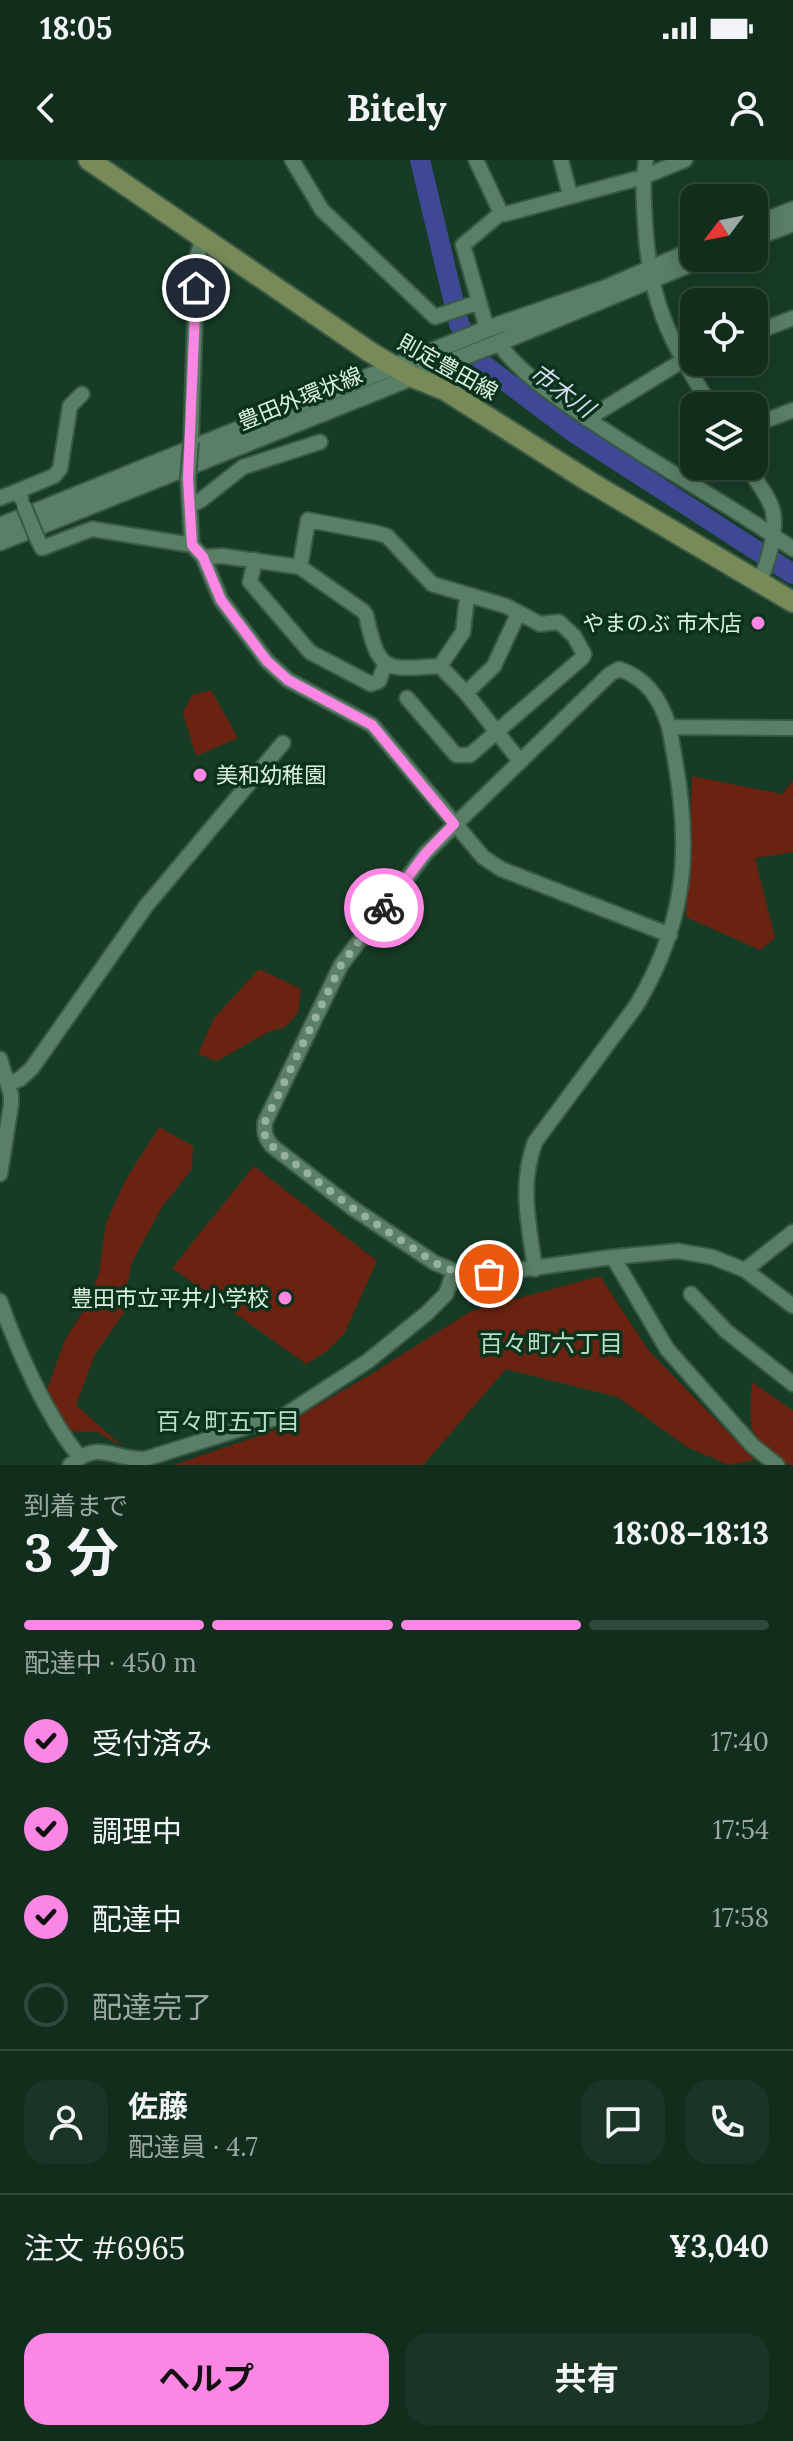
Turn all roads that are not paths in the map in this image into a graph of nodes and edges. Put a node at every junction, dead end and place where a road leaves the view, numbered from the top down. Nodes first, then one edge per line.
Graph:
1 (89, 160) edge
2 (292, 160) edge
3 (476, 160) edge
4 (561, 160) edge
5 (646, 160) edge
6 (685, 160) edge
7 (643, 177) junction
8 (570, 195) junction
9 (793, 210) edge
10 (501, 213) junction
11 (768, 220) edge
12 (793, 223) edge
13 (768, 233) edge
14 (203, 237) junction
15 (680, 258) edge
16 (680, 266) edge
17 (650, 275) junction
18 (473, 304) junction
19 (793, 318) edge
20 (768, 328) edge
21 (488, 338) junction
22 (680, 349) edge
23 (680, 363) edge
24 (404, 372) junction
25 (82, 394) dead end
26 (793, 410) edge
27 (587, 419) junction
28 (768, 420) edge
29 (320, 442) dead end
30 (755, 480) edge
31 (18, 491) junction
32 (0, 498) edge
33 (190, 506) junction
34 (0, 526) edge
35 (773, 535) junction
36 (0, 542) edge
37 (192, 545) junction
38 (793, 549) edge
39 (203, 557) junction
40 (255, 560) junction
41 (300, 567) junction
42 (761, 578) junction
43 (467, 596) junction
44 (793, 602) edge
45 (518, 614) junction
46 (385, 664) junction
47 (440, 666) junction
48 (466, 693) junction
49 (407, 698) dead end
50 (669, 727) junction
51 (793, 728) edge
52 (496, 733) junction
53 (283, 743) dead end
54 (520, 761) junction
55 (454, 824) junction
56 (670, 935) junction
57 (0, 1059) edge
58 (8, 1084) junction
59 (0, 1174) edge
60 (793, 1232) edge
61 (613, 1257) junction
62 (535, 1269) junction
63 (745, 1270) junction
64 (454, 1271) junction
65 (691, 1294) dead end
66 (0, 1301) edge
67 (793, 1306) edge
68 (793, 1384) edge
69 (75, 1461) edge
70 (777, 1465) edge

1 - 14 main road, 則定豊田線
2 - 18 street
3 - 10 street
4 - 8 street
5 - 7 street
6 - 7 street
7 - 8 street
7 - 17 street
8 - 10 street
9 - 11 street
10 - 18 street
12 - 13 street
14 - 24 main road, 則定豊田線
14 - 33 street, bridge
15 - 17 street, 豊田外環状線
16 - 17 street, 豊田外環状線
17 - 21 street, 豊田外環状線
17 - 22 street
18 - 21 street
19 - 20 street
21 - 24 street, 豊田外環状線
21 - 27 street
23 - 27 street
24 - 34 street, 豊田外環状線
24 - 36 street, 豊田外環状線
24 - 42 main road, 則定豊田線
25 - 31 street
26 - 28 street
27 - 35 street
29 - 33 street
30 - 35 street
31 - 32 street
31 - 37 street, bridge
33 - 37 street
35 - 38 street
35 - 42 street
37 - 39 street
39 - 40 street
39 - 55 street
40 - 41 street
40 - 46 street
41 - 43 street
41 - 46 street
42 - 44 main road, 則定豊田線
43 - 45 street
43 - 47 street
45 - 48 street
45 - 52 street
46 - 47 street
47 - 48 street
48 - 52 street
49 - 52 street
50 - 51 street
50 - 54 street
50 - 56 street
52 - 54 street
53 - 58 street
54 - 55 street
55 - 56 street
55 - 64 street
56 - 62 street
57 - 58 street
58 - 59 street
60 - 63 street
61 - 62 street
61 - 63 street
61 - 70 street
62 - 64 street
63 - 67 street
64 - 69 street
65 - 68 street
66 - 69 street

